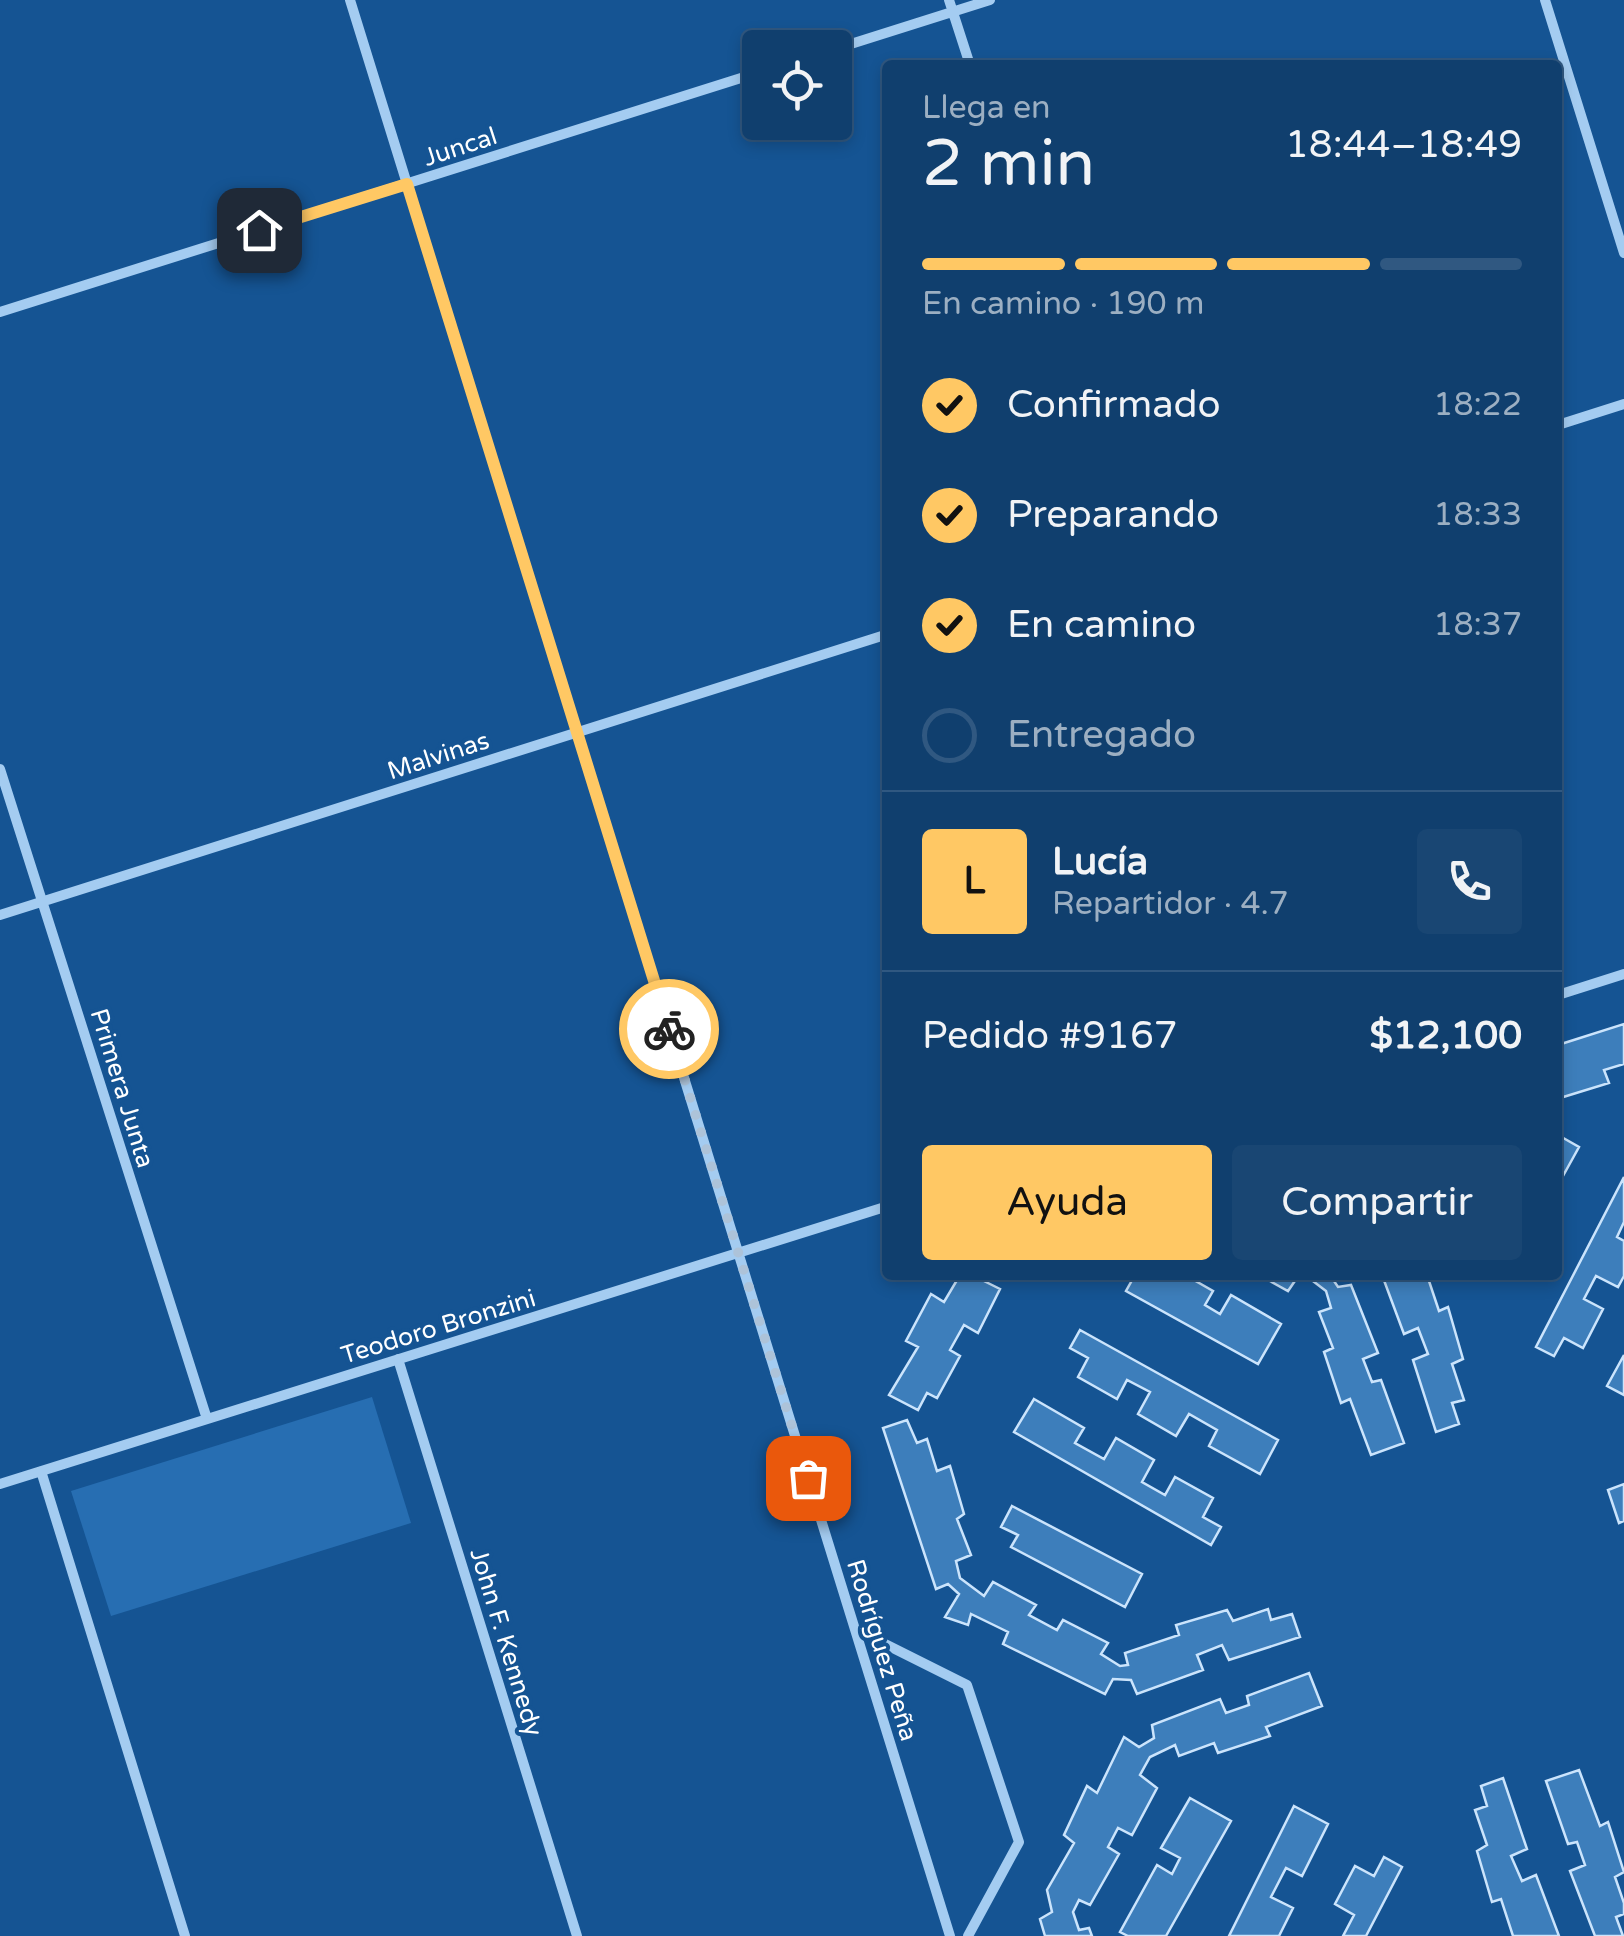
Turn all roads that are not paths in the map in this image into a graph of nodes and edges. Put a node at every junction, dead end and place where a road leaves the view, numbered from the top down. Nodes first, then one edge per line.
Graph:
1 (350, 0) edge
2 (990, 0) edge
3 (1544, 0) edge
4 (951, 6) edge
5 (852, 43) edge
6 (968, 60) edge
7 (742, 78) edge
8 (407, 184) junction
9 (1624, 253) edge
10 (0, 312) edge
11 (1624, 404) edge
12 (1562, 424) edge
13 (882, 636) edge
14 (577, 732) junction
15 (0, 769) edge
16 (44, 901) junction
17 (0, 915) edge
18 (1624, 974) edge
19 (1562, 993) edge
20 (882, 1208) edge
21 (738, 1252) junction
22 (398, 1359) junction
23 (206, 1419) junction
24 (41, 1472) junction
25 (0, 1484) edge
26 (855, 1628) junction
27 (185, 1936) edge
28 (577, 1936) edge
29 (950, 1936) edge
30 (968, 1936) edge

1 - 8 street, Rodríguez Peña
2 - 4 street
3 - 9 street
4 - 5 street
4 - 6 street
7 - 8 street, Juncal
8 - 10 street, Juncal
8 - 14 street, Rodríguez Peña
11 - 12 street
13 - 14 street, Malvinas
14 - 16 street, Malvinas
14 - 21 street, Rodríguez Peña
15 - 16 street, Primera Junta
16 - 17 street, Malvinas
16 - 23 street, Primera Junta
18 - 19 street
20 - 21 street, Teodoro Bronzini
21 - 22 street, Teodoro Bronzini
21 - 26 street, Rodríguez Peña
22 - 23 street, Teodoro Bronzini
22 - 28 street, John F. Kennedy
23 - 24 street, Teodoro Bronzini
24 - 25 street, Teodoro Bronzini
24 - 27 street
26 - 29 street, Rodríguez Peña
26 - 30 street

